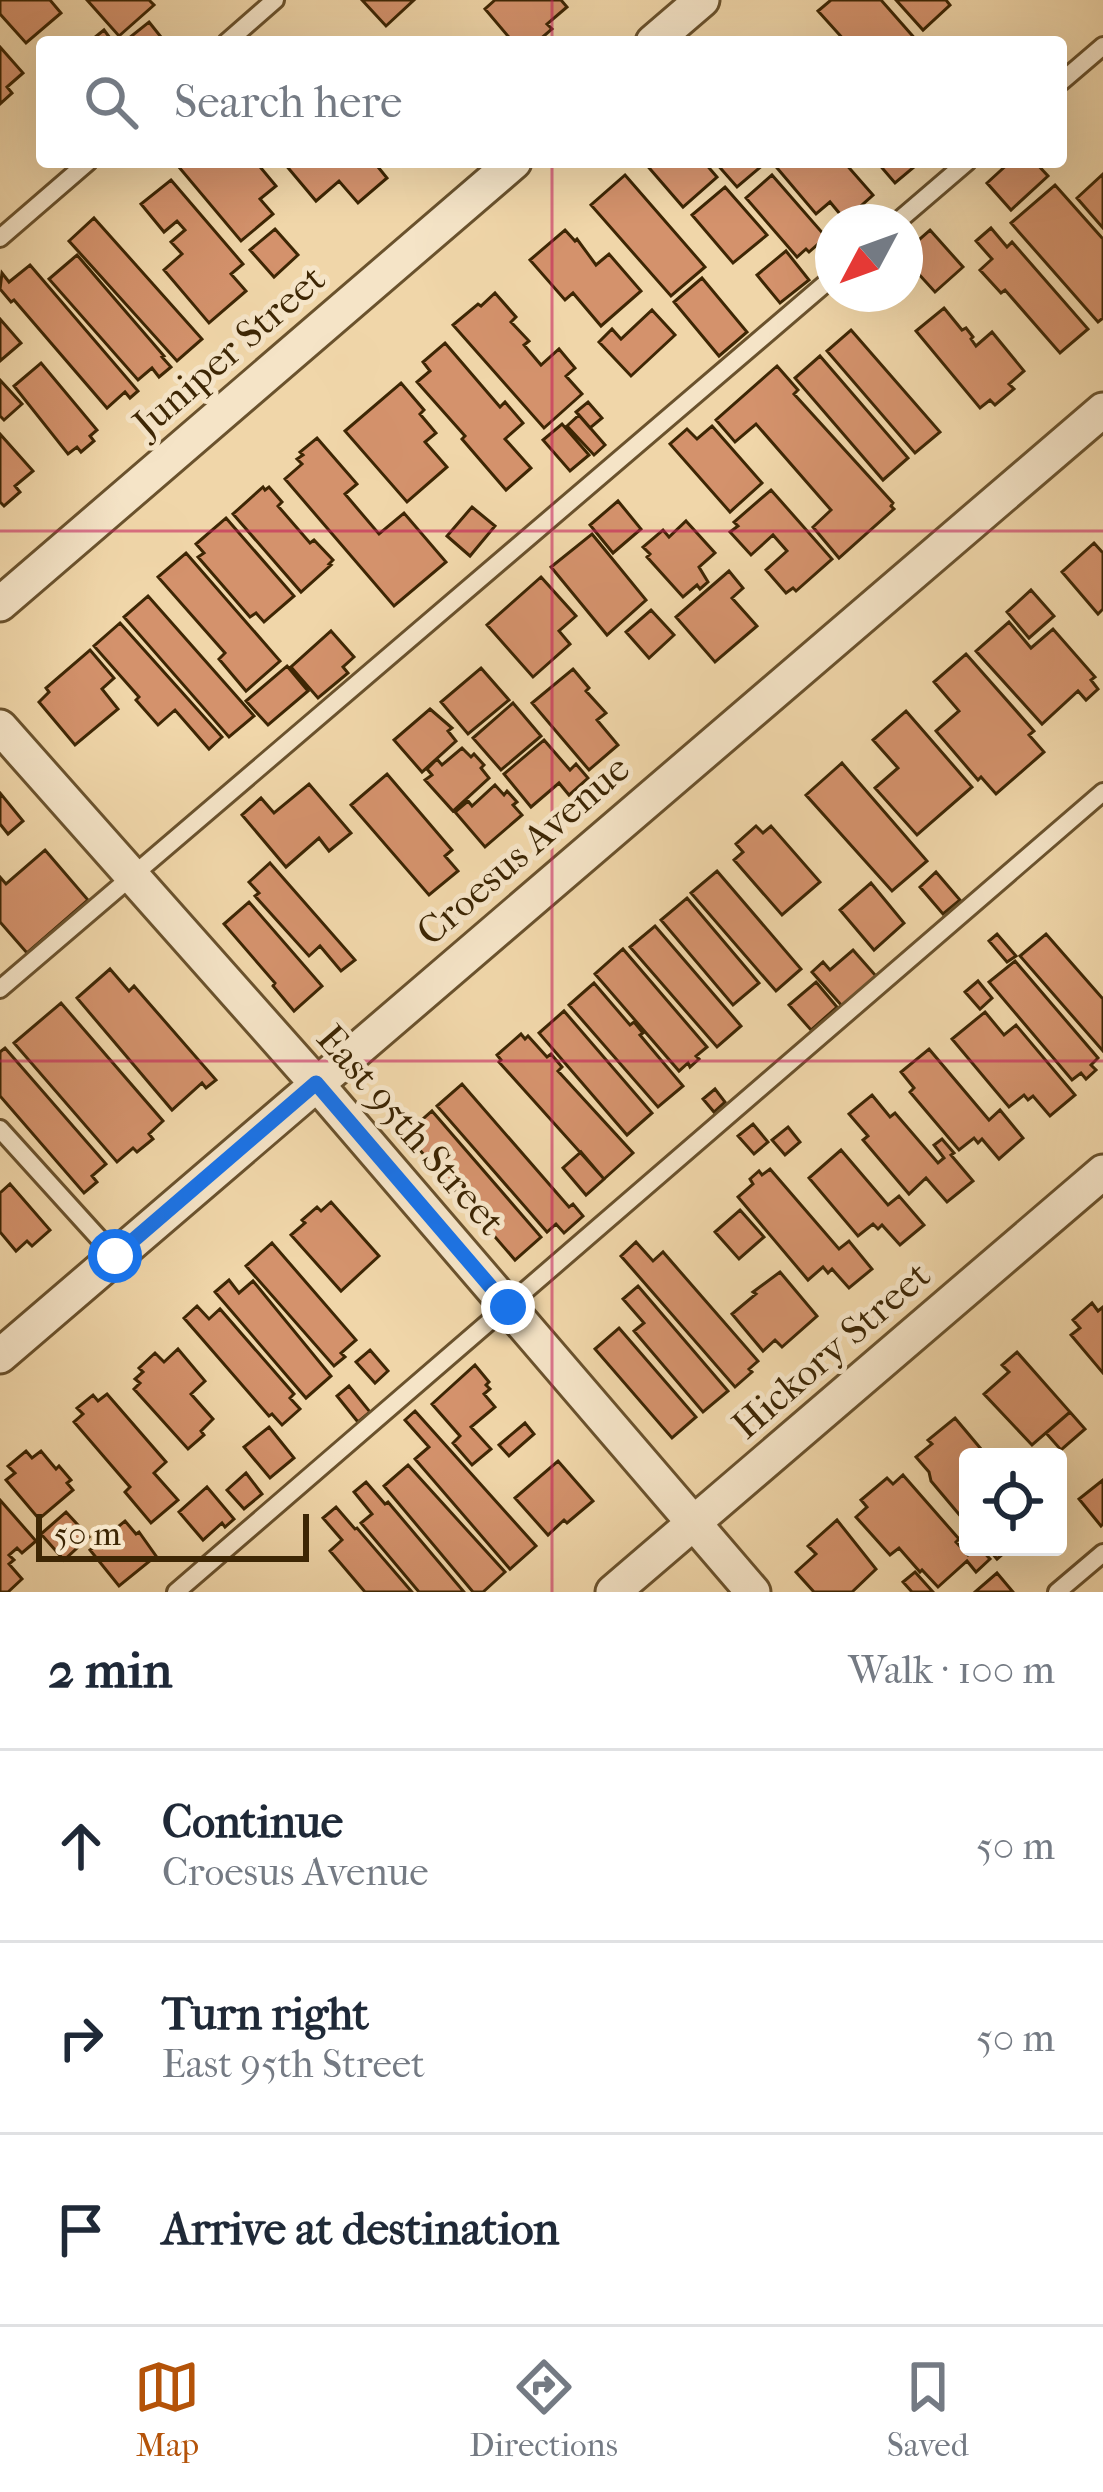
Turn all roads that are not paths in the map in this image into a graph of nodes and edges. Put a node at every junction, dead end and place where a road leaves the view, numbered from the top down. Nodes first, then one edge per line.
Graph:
1 (275, 0) edge
2 (701, 0) edge
3 (234, 36) edge
4 (660, 36) edge
5 (1103, 46) edge
6 (1067, 77) edge
7 (81, 168) edge
8 (507, 168) edge
9 (961, 168) edge
10 (918, 204) edge
11 (0, 238) edge
12 (815, 292) edge
13 (1103, 410) edge
14 (0, 604) edge
15 (0, 728) edge
16 (1103, 792) edge
17 (131, 875) junction
18 (0, 989) edge
19 (316, 1083) junction
20 (0, 1129) edge
21 (1103, 1172) edge
22 (115, 1256) junction
23 (508, 1307) junction
24 (0, 1356) edge
25 (694, 1523) junction
26 (1103, 1552) edge
27 (176, 1592) edge
28 (613, 1592) edge
29 (754, 1592) edge
30 (1057, 1592) edge

1 - 3 lane
2 - 4 street
5 - 6 lane
7 - 11 lane
8 - 14 street, Juniper Street
9 - 10 lane
12 - 17 lane
13 - 19 street, Croesus Avenue
15 - 17 street, East 95th Street
16 - 23 lane
17 - 18 lane
17 - 19 street, East 95th Street
19 - 22 street, Croesus Avenue
19 - 23 street, East 95th Street
20 - 22 lane
21 - 25 street, Hickory Street
22 - 24 street, Croesus Avenue
23 - 25 street, East 95th Street
23 - 27 lane
25 - 28 street, Hickory Street
25 - 29 street, East 95th Street
26 - 30 lane

